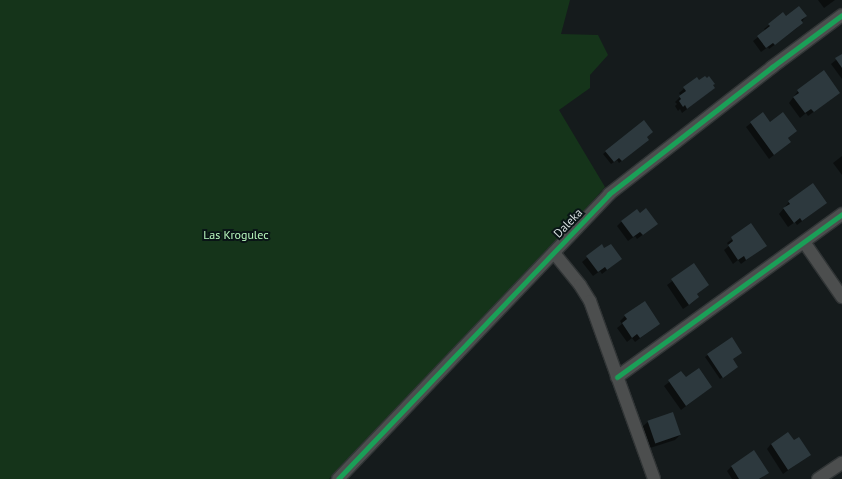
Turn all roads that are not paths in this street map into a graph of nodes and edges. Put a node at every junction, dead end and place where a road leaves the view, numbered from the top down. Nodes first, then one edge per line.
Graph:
1 (842, 15) edge
2 (842, 214) edge
3 (804, 242) junction
4 (554, 253) junction
5 (842, 297) edge
6 (617, 377) junction
7 (842, 463) edge
8 (338, 479) edge
9 (654, 479) edge
10 (818, 479) edge

1 - 4 street, Daleka
2 - 3 street
3 - 5 street
3 - 6 street
4 - 6 street
4 - 8 street, Daleka
6 - 9 street
7 - 10 street

